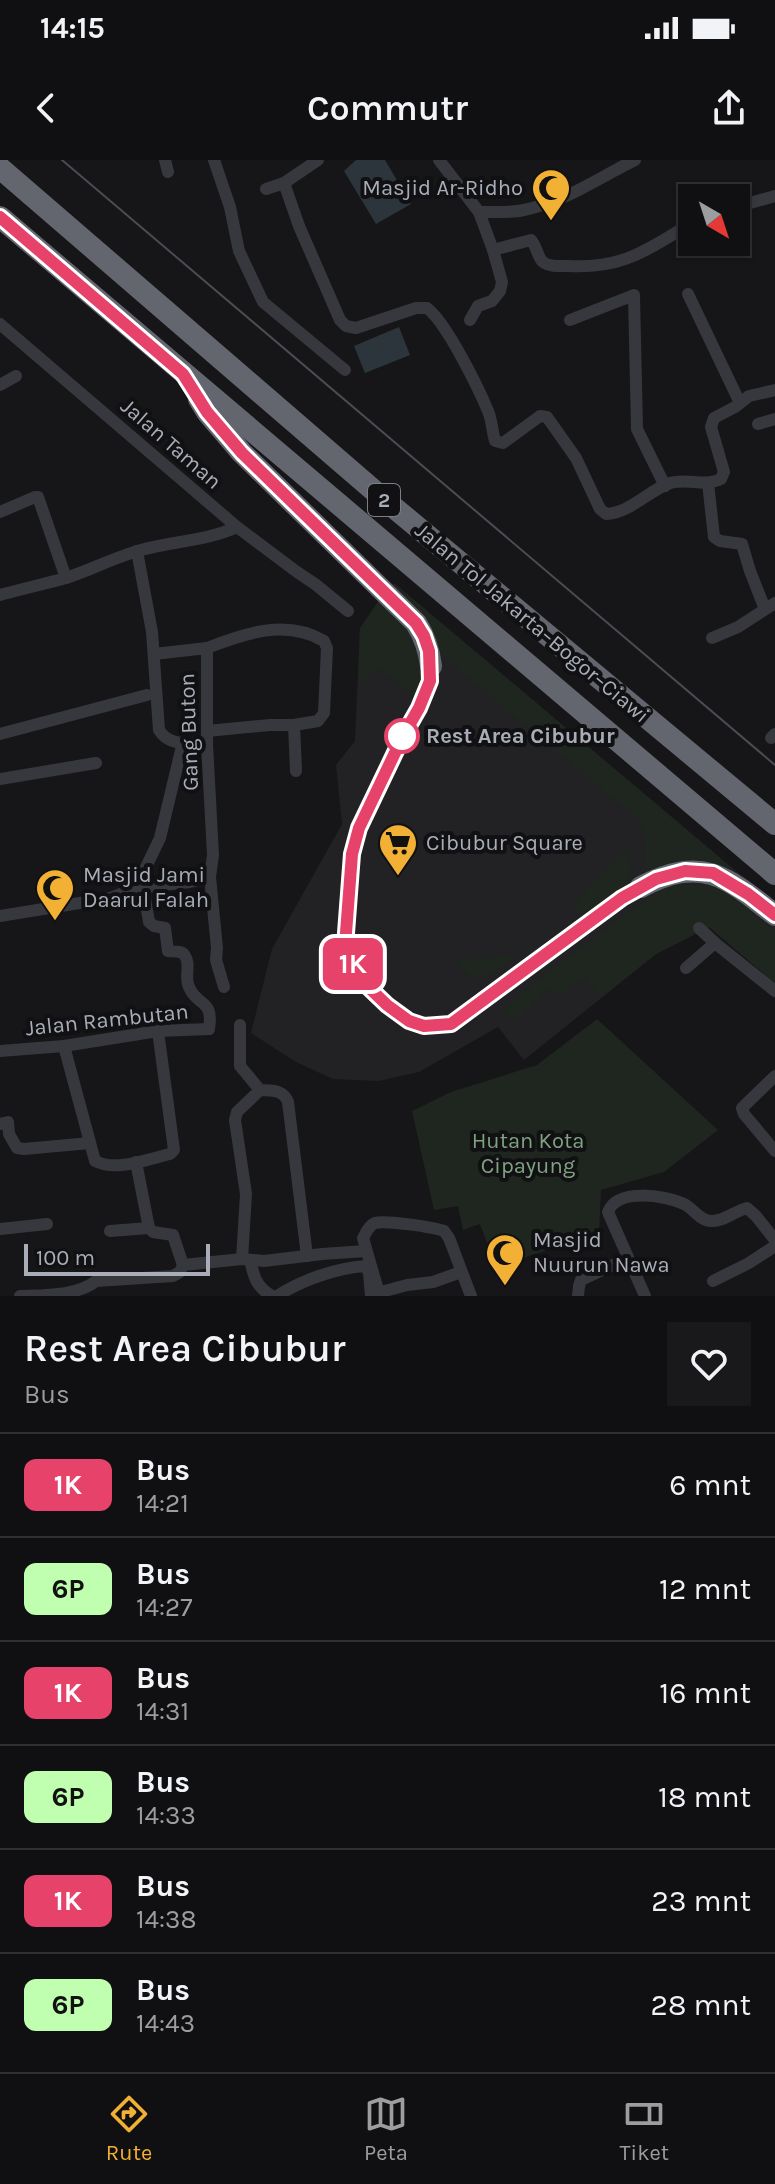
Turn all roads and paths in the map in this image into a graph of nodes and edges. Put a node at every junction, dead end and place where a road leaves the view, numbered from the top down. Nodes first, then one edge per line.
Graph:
1 (214, 160) edge
2 (318, 160) edge
3 (439, 160) edge
4 (635, 160) edge
5 (0, 168) edge
6 (284, 183) junction
7 (266, 189) dead end
8 (775, 196) edge
9 (750, 203) edge
10 (479, 212) junction
11 (0, 217) edge
12 (678, 231) edge
13 (493, 250) junction
14 (688, 294) dead end
15 (470, 320) dead end
16 (570, 320) dead end
17 (0, 324) edge
18 (345, 370) dead end
19 (183, 374) junction
20 (16, 376) dead end
21 (0, 385) edge
22 (775, 390) edge
23 (740, 403) junction
24 (775, 419) edge
25 (758, 424) dead end
26 (708, 483) junction
27 (665, 486) junction
28 (0, 512) edge
29 (237, 527) junction
30 (137, 551) junction
31 (66, 578) junction
32 (0, 595) edge
33 (769, 606) edge
34 (348, 611) dead end
35 (712, 638) dead end
36 (207, 648) junction
37 (154, 654) junction
38 (431, 666) dead end
39 (147, 695) dead end
40 (294, 725) junction
41 (0, 734) edge
42 (207, 737) junction
43 (183, 742) junction
44 (96, 763) dead end
45 (296, 771) dead end
46 (0, 779) edge
47 (775, 824) edge
48 (775, 874) edge
49 (210, 877) junction
50 (641, 887) dead end
51 (140, 888) junction
52 (775, 915) edge
53 (0, 916) edge
54 (699, 928) dead end
55 (715, 943) junction
56 (686, 968) dead end
57 (224, 987) dead end
58 (775, 991) edge
59 (240, 1025) dead end
60 (158, 1031) junction
61 (64, 1046) junction
62 (0, 1051) edge
63 (775, 1076) edge
64 (260, 1090) junction
65 (0, 1124) edge
66 (90, 1143) junction
67 (775, 1151) edge
68 (136, 1162) junction
69 (47, 1224) dead end
70 (149, 1228) junction
71 (0, 1229) edge
72 (110, 1231) dead end
73 (775, 1243) edge
74 (366, 1251) junction
75 (307, 1256) junction
76 (628, 1258) junction
77 (246, 1260) junction
78 (183, 1265) junction
79 (461, 1272) junction
80 (713, 1281) dead end
81 (69, 1294) edge
82 (20, 1296) edge
83 (275, 1296) edge
84 (371, 1296) edge
85 (471, 1296) edge
86 (578, 1296) edge
87 (645, 1296) edge

1 - 18 street
2 - 6 street
3 - 10 street
4 - 10 street
5 - 47 highway, Jalan Tol Jakarta–Bogor–Ciawi / 2
6 - 7 street
6 - 27 street
8 - 9 street
10 - 13 street
11 - 19 highway, Jalan Tol Jakarta–Bogor–Ciawi / 2
12 - 13 street
13 - 15 street
14 - 23 street
16 - 27 street
17 - 29 street, Jalan Taman
19 - 38 highway
19 - 48 highway, Jalan Tol Jakarta–Bogor–Ciawi / 2
20 - 21 street
22 - 23 street
23 - 26 street
24 - 25 street
26 - 27 street
26 - 33 street
28 - 31 street
29 - 30 street
29 - 34 street, Jalan Taman
30 - 31 street
30 - 37 street, Gang Buton
31 - 32 street
33 - 35 street
36 - 37 street, Gang Buton
36 - 40 street
36 - 42 street, Gang Buton
37 - 43 street
39 - 41 street
40 - 42 street
40 - 45 street
42 - 43 street
42 - 49 street, Gang Buton
43 - 51 street
44 - 46 street
49 - 51 street
49 - 57 street, Gang Buton
50 - 52 highway
51 - 53 street
51 - 60 street, Jalan Rambutan
54 - 55 street
55 - 56 street
55 - 58 street
59 - 64 street
60 - 61 street, Jalan Rambutan
60 - 68 street
61 - 62 street, Jalan Rambutan
61 - 66 street
63 - 67 street
64 - 75 street
64 - 77 street
65 - 66 street
66 - 68 street
68 - 70 street
69 - 71 street
70 - 72 street
70 - 78 street
73 - 76 street
73 - 80 street
74 - 75 street
74 - 79 street
74 - 79 street
75 - 77 street
76 - 86 street
76 - 87 street
77 - 78 street
77 - 83 street
78 - 81 street
79 - 85 street
81 - 82 street
83 - 84 street

